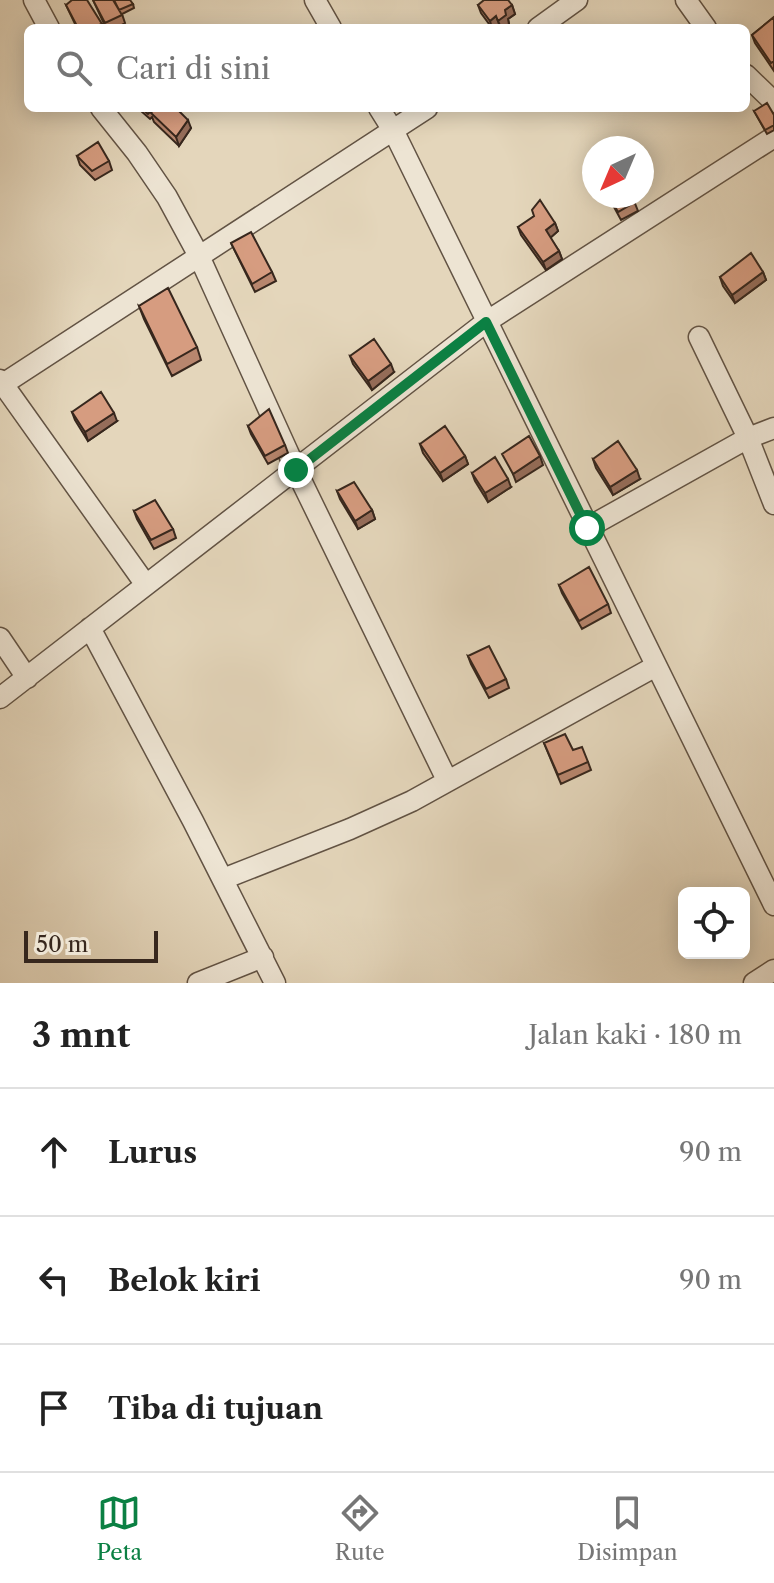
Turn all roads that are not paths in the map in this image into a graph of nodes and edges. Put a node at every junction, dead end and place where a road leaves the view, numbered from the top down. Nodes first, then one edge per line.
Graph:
1 (34, 0) edge
2 (315, 0) edge
3 (577, 0) edge
4 (686, 0) edge
5 (47, 24) edge
6 (329, 24) edge
7 (544, 24) edge
8 (703, 24) edge
9 (750, 79) edge
10 (774, 102) edge
11 (104, 112) edge
12 (382, 112) edge
13 (422, 112) edge
14 (394, 132) junction
15 (774, 137) edge
16 (199, 256) junction
17 (486, 322) junction
18 (699, 337) dead end
19 (1, 383) edge
20 (774, 428) edge
21 (748, 438) junction
22 (296, 470) junction
23 (774, 504) edge
24 (587, 528) junction
25 (146, 585) junction
26 (90, 628) junction
27 (0, 638) edge
28 (656, 666) junction
29 (27, 678) junction
30 (0, 698) edge
31 (447, 780) junction
32 (223, 879) junction
33 (774, 905) edge
34 (263, 957) junction
35 (774, 970) edge
36 (198, 983) edge
37 (275, 983) edge
38 (754, 983) edge

1 - 5 street
2 - 6 street
3 - 7 street
4 - 8 street
9 - 10 street
11 - 16 street
12 - 14 street
13 - 14 street
14 - 16 street
14 - 17 street
15 - 17 street
16 - 19 street
16 - 22 street
17 - 22 street
17 - 24 street
18 - 21 street
19 - 25 street
20 - 21 street
21 - 23 street
21 - 24 street
22 - 25 street
22 - 31 street
24 - 28 street
25 - 26 street
26 - 29 street
26 - 32 street
27 - 29 street
28 - 31 street
28 - 33 street
29 - 30 street
31 - 32 street
32 - 34 street
34 - 36 street
34 - 37 street
35 - 38 street

